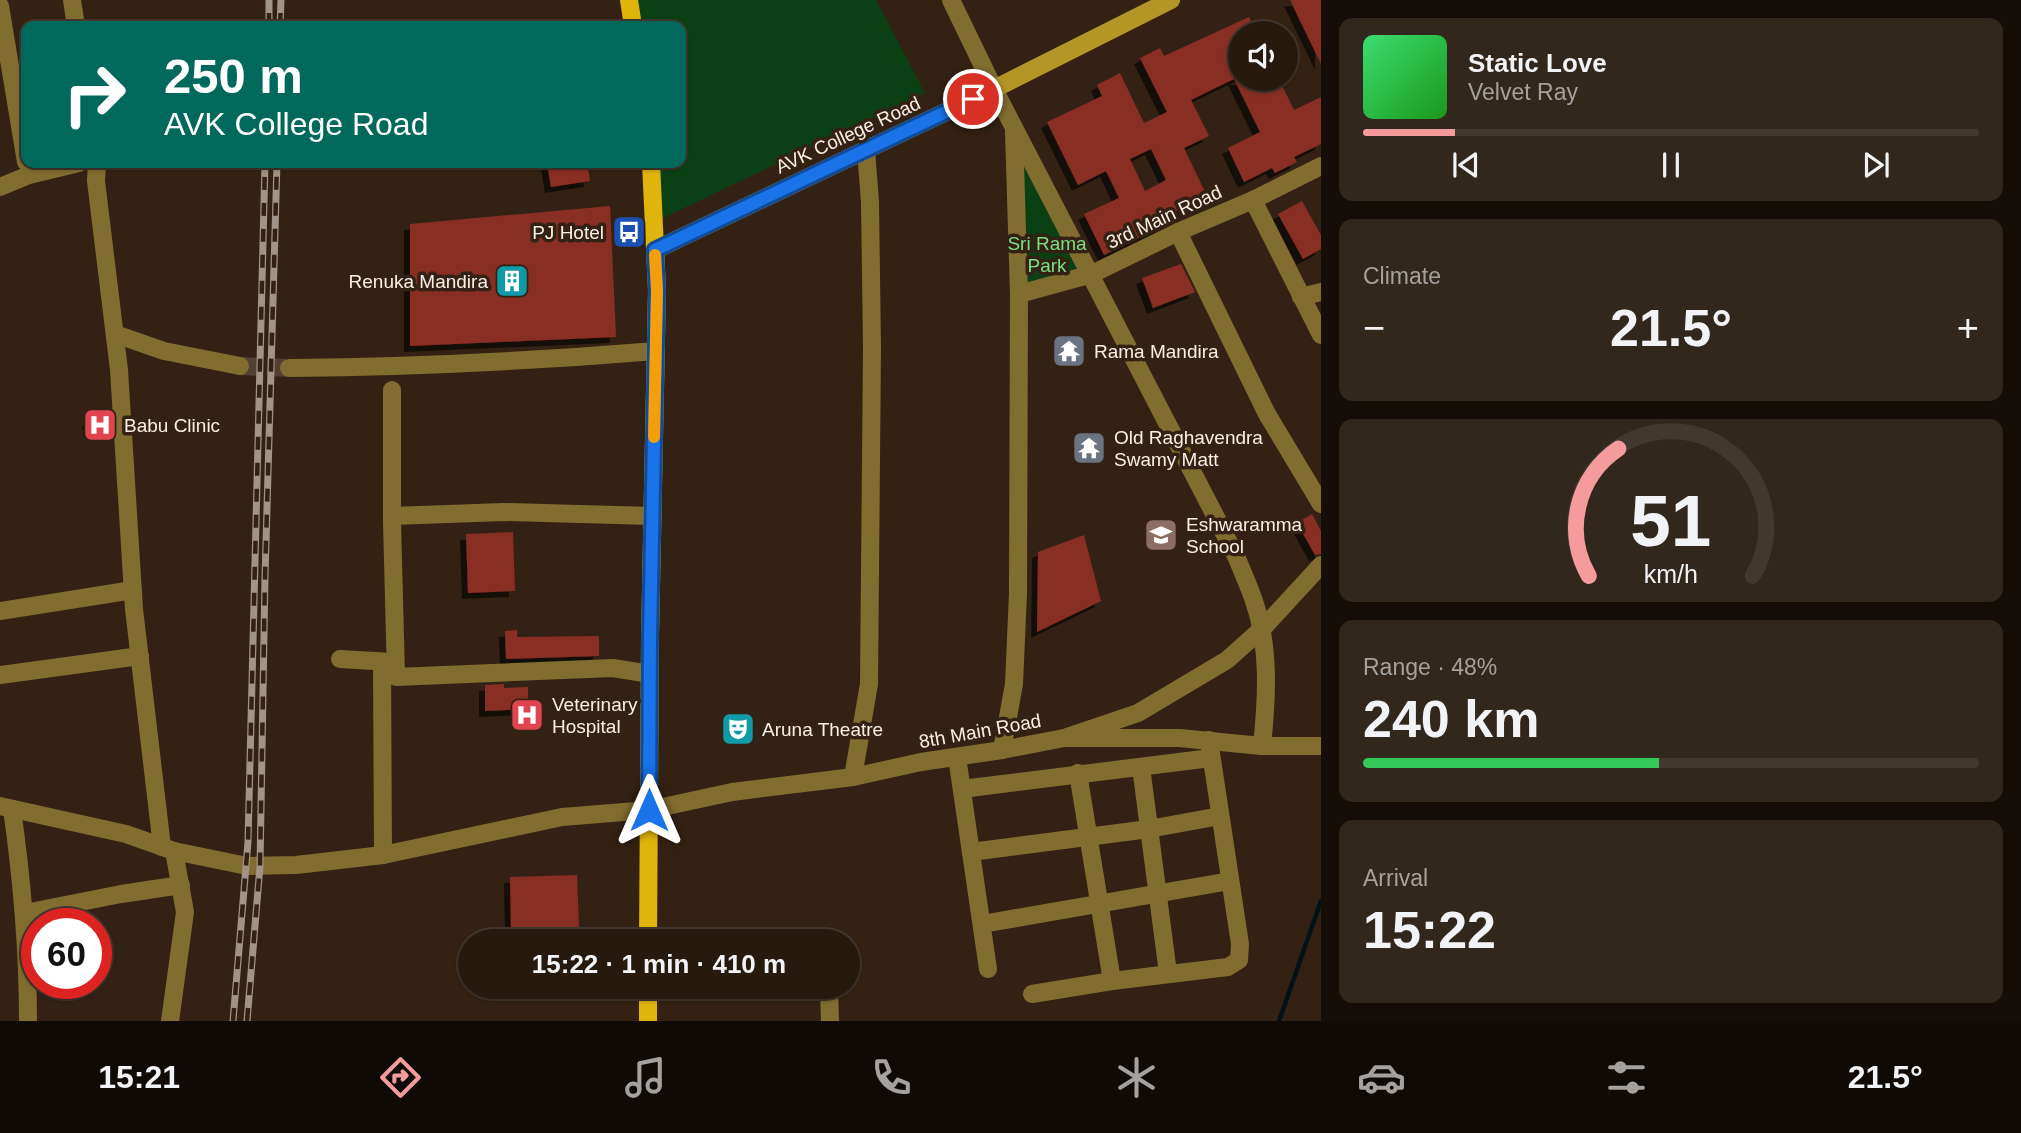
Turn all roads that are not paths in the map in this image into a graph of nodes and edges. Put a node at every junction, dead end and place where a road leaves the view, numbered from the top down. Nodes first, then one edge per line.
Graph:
1 (72, 0) edge
2 (629, 0) edge
3 (951, 0) edge
4 (1171, 0) edge
5 (0, 6) edge
6 (75, 21) edge
7 (633, 21) edge
8 (994, 89) junction
9 (1013, 126) junction
10 (21, 131) edge
11 (866, 150) junction
12 (1321, 166) edge
13 (26, 168) edge
14 (97, 168) edge
15 (651, 168) edge
16 (0, 187) edge
17 (1253, 200) junction
18 (1178, 232) junction
19 (655, 250) junction
20 (1092, 274) junction
21 (1321, 292) edge
22 (1019, 295) junction
23 (1301, 297) junction
24 (115, 334) junction
25 (1321, 335) edge
26 (656, 351) junction
27 (240, 366) tunnel mouth
28 (289, 368) tunnel mouth
29 (392, 390) dead end
30 (1321, 504) edge
31 (392, 516) junction
32 (652, 516) junction
33 (1321, 565) edge
34 (133, 590) junction
35 (0, 611) edge
36 (1261, 630) junction
37 (140, 656) junction
38 (340, 659) dead end
39 (389, 662) junction
40 (650, 674) junction
41 (0, 675) edge
42 (1064, 738) junction
43 (1262, 746) junction
44 (1321, 746) edge
45 (1210, 749) junction
46 (1002, 750) junction
47 (957, 757) junction
48 (1141, 767) junction
49 (1078, 773) junction
50 (853, 777) junction
51 (962, 789) junction
52 (6, 807) edge
53 (649, 810) junction
54 (1220, 816) junction
55 (1149, 830) junction
56 (1089, 836) junction
57 (168, 849) junction
58 (971, 852) junction
59 (383, 855) junction
60 (1230, 880) junction
61 (181, 885) junction
62 (1158, 894) junction
63 (1099, 902) junction
64 (24, 908) edge
65 (50, 908) edge
66 (982, 924) junction
67 (648, 929) edge
68 (988, 969) dead end
69 (1168, 973) junction
70 (1112, 981) junction
71 (1032, 994) dead end
72 (28, 999) edge
73 (648, 999) edge
74 (829, 999) edge
75 (28, 1021) edge
76 (170, 1021) edge
77 (648, 1021) edge
78 (830, 1021) edge

1 - 6 street
2 - 7 main road
3 - 8 street
4 - 8 main road, AVK College Road
5 - 10 street
8 - 9 street
8 - 11 main road, AVK College Road
9 - 20 street
9 - 22 street
11 - 19 main road, AVK College Road
11 - 50 street
12 - 17 street, 3rd Main Road
13 - 16 street
14 - 24 street
15 - 19 main road
17 - 18 street, 3rd Main Road
17 - 23 street
18 - 20 street, 3rd Main Road
18 - 30 street
19 - 26 main road
20 - 22 street, 3rd Main Road
20 - 36 street
21 - 23 street
22 - 46 street
23 - 25 street
24 - 27 street
24 - 34 street
26 - 28 street
26 - 32 main road
29 - 31 street
31 - 32 street
31 - 39 street
32 - 40 main road
33 - 36 street
34 - 35 street
34 - 37 street
36 - 42 street
36 - 43 street
37 - 41 street
37 - 57 street
38 - 39 street
39 - 40 street
39 - 59 street
40 - 53 main road
42 - 45 street, 8th Main Road
42 - 46 street, 8th Main Road
43 - 44 street, 8th Main Road
43 - 45 street, 8th Main Road
45 - 48 street
45 - 54 street
46 - 47 street, 8th Main Road
47 - 50 street, 8th Main Road
47 - 51 street
48 - 49 street
48 - 55 street
49 - 51 street
49 - 56 street
50 - 53 street, 8th Main Road
51 - 58 street
52 - 57 street, 8th Main Road
52 - 64 street
53 - 59 street, 8th Main Road
53 - 67 main road
54 - 55 street
54 - 60 street
55 - 56 street
55 - 62 street
56 - 58 street
56 - 63 street
57 - 59 street, 8th Main Road
57 - 61 street
58 - 66 street
60 - 62 street
60 - 69 street
61 - 65 street
61 - 76 street
62 - 63 street
62 - 69 street
63 - 66 street
63 - 70 street
66 - 68 street
69 - 70 street
70 - 71 street
72 - 75 street
73 - 77 main road
74 - 78 street

